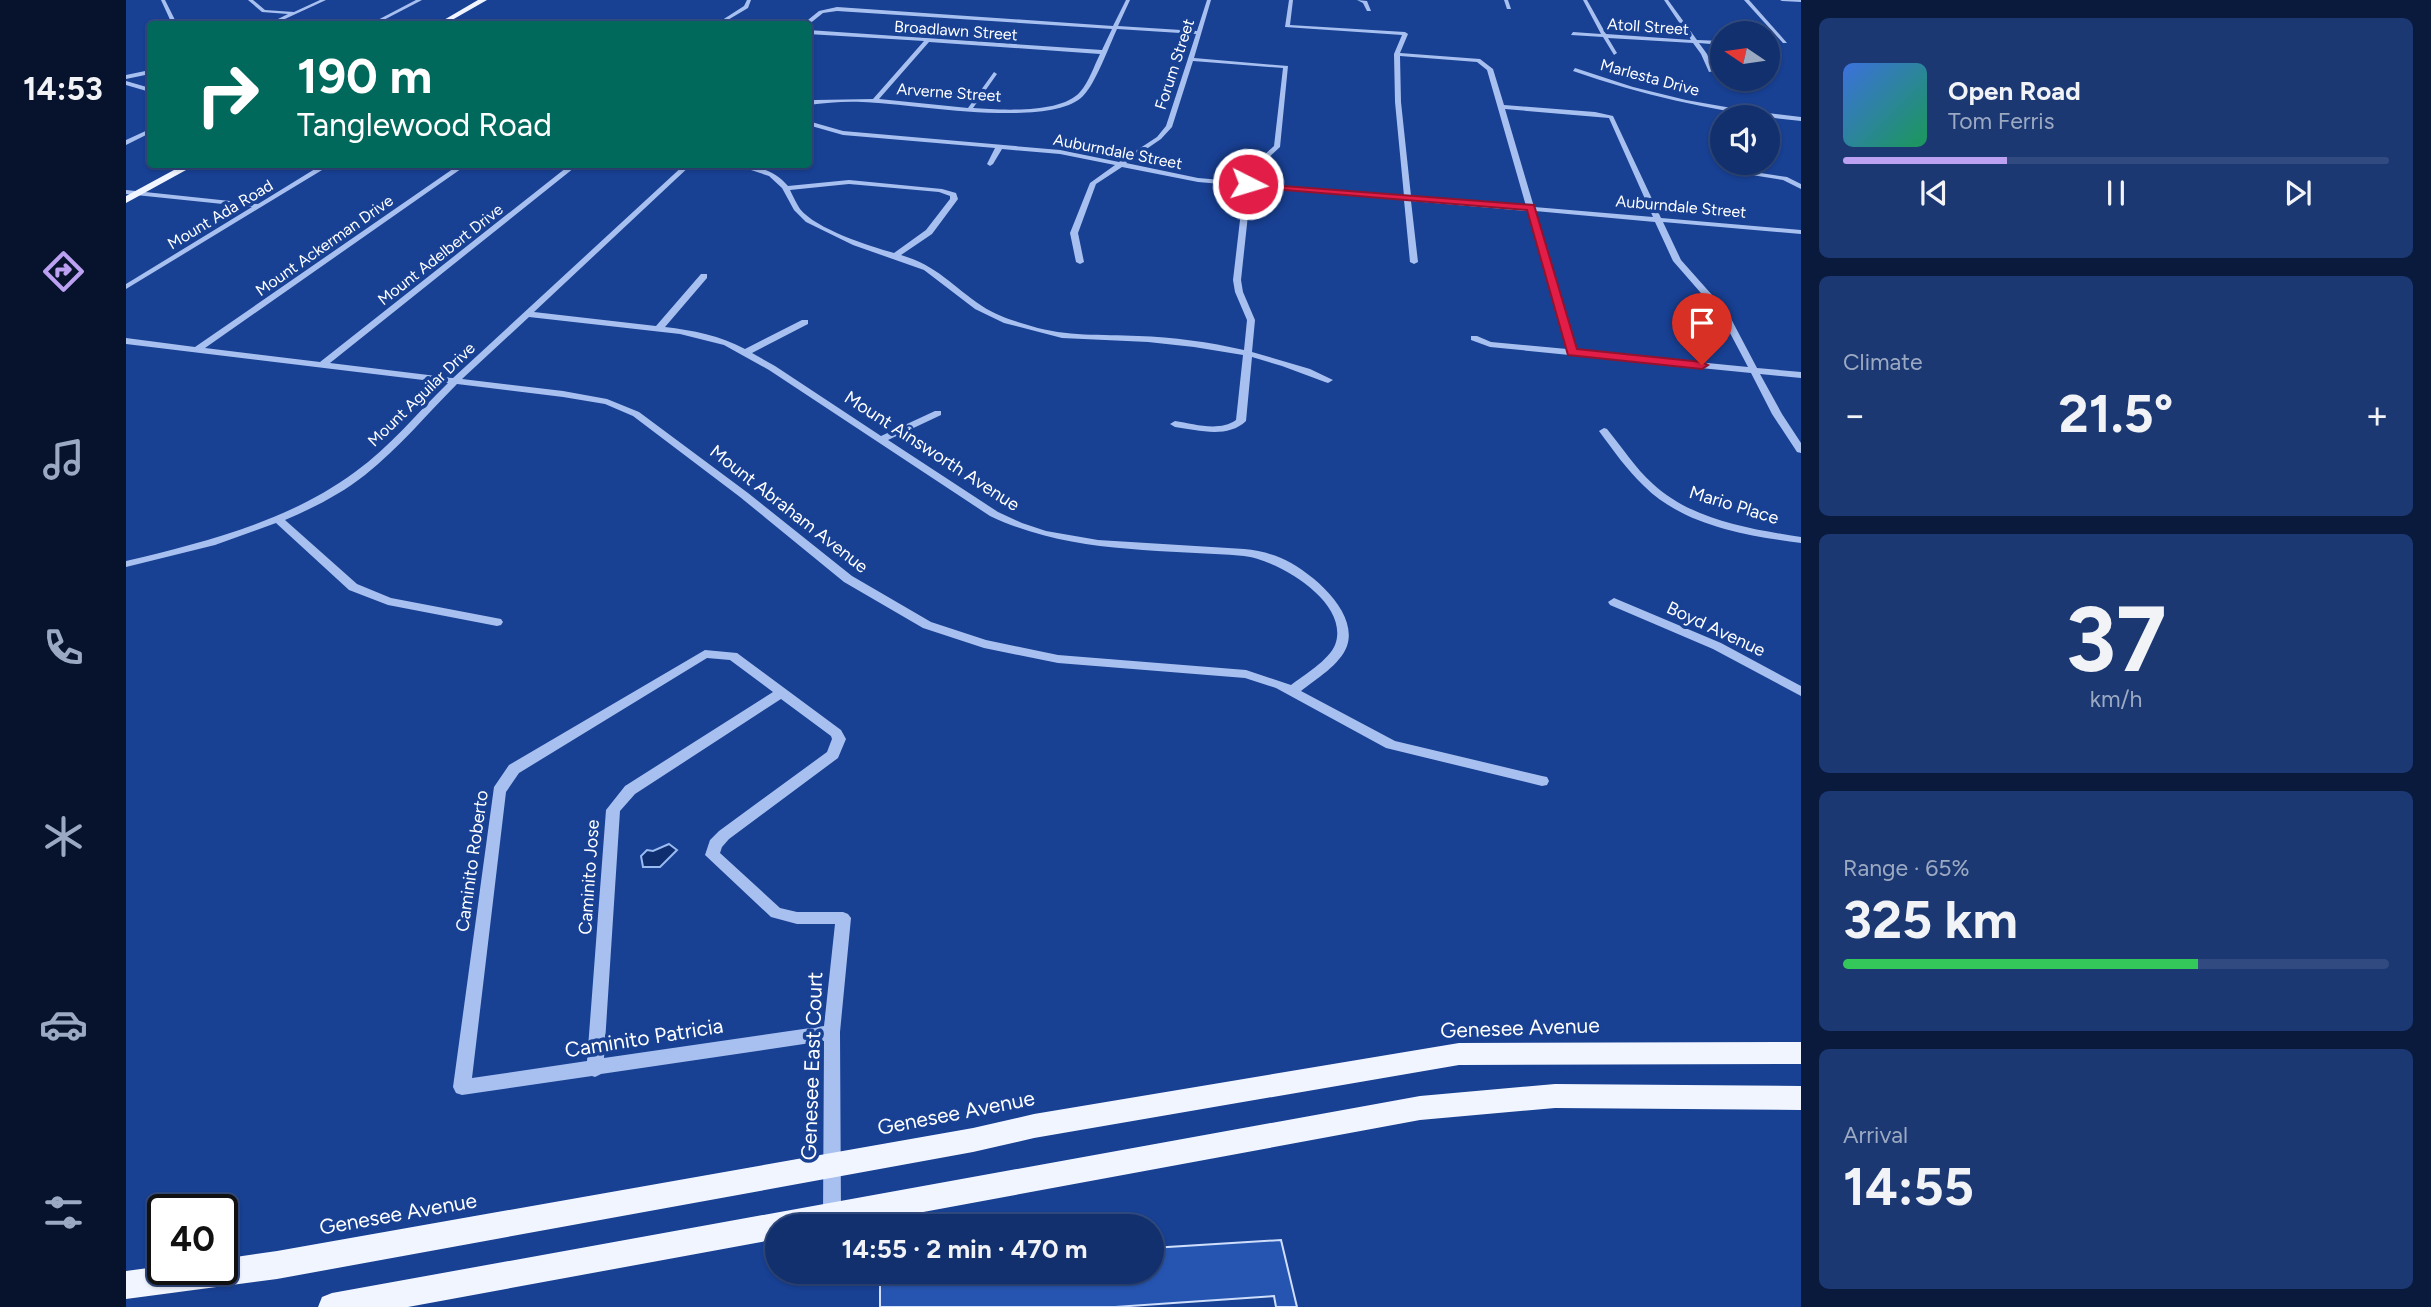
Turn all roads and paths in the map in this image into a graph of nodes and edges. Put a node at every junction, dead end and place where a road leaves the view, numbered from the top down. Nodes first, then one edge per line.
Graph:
1 (163, 0) edge
2 (250, 0) edge
3 (324, 0) edge
4 (420, 0) edge
5 (483, 0) edge
6 (749, 0) edge
7 (1028, 0) edge
8 (1044, 0) edge
9 (1128, 0) edge
10 (1209, 0) edge
11 (1290, 0) edge
12 (1359, 0) edge
13 (1506, 0) edge
14 (1585, 0) edge
15 (1665, 0) edge
16 (1746, 0) edge
17 (1782, 0) edge
18 (1801, 1) edge
19 (491, 5) dead end
20 (1509, 8) dead end
21 (1369, 10) dead end
22 (297, 13) junction
23 (174, 21) edge
24 (278, 21) edge
25 (379, 21) edge
26 (446, 21) edge
27 (462, 21) edge
28 (723, 21) edge
29 (810, 21) edge
30 (1766, 21) edge
31 (1114, 28) junction
32 (812, 32) edge
33 (1199, 33) junction
34 (1573, 34) dead end
35 (1605, 36) junction
36 (928, 40) junction
37 (1695, 41) junction
38 (1710, 42) edge
39 (1102, 52) junction
40 (1614, 53) dead end
41 (1396, 54) junction
42 (1190, 59) junction
43 (1710, 69) edge
44 (1576, 70) dead end
45 (147, 73) edge
46 (994, 74) dead end
47 (126, 77) edge
48 (126, 83) edge
49 (147, 89) edge
50 (1083, 92) joint
51 (874, 101) junction
52 (812, 103) edge
53 (1502, 107) junction
54 (970, 109) junction
55 (1801, 119) edge
56 (812, 124) edge
57 (147, 132) edge
58 (126, 143) edge
59 (1000, 146) junction
60 (990, 164) dead end
61 (1119, 164) junction
62 (162, 168) edge
63 (186, 168) edge
64 (322, 168) edge
65 (459, 168) edge
66 (571, 168) edge
67 (685, 168) edge
68 (736, 168) edge
69 (1762, 175) edge
70 (1248, 184) junction
71 (126, 187) edge
72 (1801, 187) edge
73 (786, 188) junction
74 (126, 192) edge
75 (138, 194) junction
76 (1407, 197) junction
77 (126, 200) edge
78 (259, 206) junction
79 (1531, 207) junction
80 (1656, 218) junction
81 (1801, 232) edge
82 (895, 256) junction
83 (1080, 262) dead end
84 (1414, 262) dead end
85 (705, 276) dead end
86 (126, 287) edge
87 (527, 314) junction
88 (805, 322) dead end
89 (659, 328) junction
90 (1474, 338) dead end
91 (126, 341) edge
92 (198, 349) junction
93 (747, 352) junction
94 (1572, 352) junction
95 (1248, 354) junction
96 (322, 365) junction
97 (1754, 370) junction
98 (1801, 375) edge
99 (1328, 380) dead end
100 (455, 381) junction
101 (938, 413) dead end
102 (1175, 424) dead end
103 (1604, 431) dead end
104 (880, 440) junction
105 (1801, 450) edge
106 (279, 520) junction
107 (1801, 540) edge
108 (126, 564) edge
109 (1614, 602) dead end
110 (497, 622) dead end
111 (782, 692) junction
112 (1291, 692) junction
113 (1801, 692) edge
114 (1542, 781) dead end
115 (832, 1032) junction
116 (1801, 1053) edge
117 (595, 1069) junction
118 (462, 1087) joint
119 (1801, 1098) edge
120 (831, 1164) junction
121 (832, 1214) edge
122 (843, 1214) edge
123 (765, 1228) edge
124 (126, 1285) edge
125 (332, 1307) edge

1 - 23 street
2 - 22 street
3 - 22 street
4 - 25 street
5 - 26 main road
6 - 28 street
7 - 8 street
9 - 31 street
10 - 33 street, Forum Street
11 - 41 street
12 - 21 street
13 - 20 street
14 - 35 street
15 - 37 street
16 - 30 street
17 - 18 street
19 - 27 main road
22 - 24 street
29 - 31 street
31 - 33 street
31 - 39 street
32 - 36 street, Broadlawn Street
33 - 42 street, Forum Street
34 - 35 street, Atoll Street
35 - 37 street, Atoll Street
35 - 40 street
36 - 39 street, Broadlawn Street
36 - 51 street
37 - 38 street, Atoll Street
37 - 43 street
39 - 50 street
41 - 53 street
41 - 76 street
42 - 61 street, Forum Street
42 - 70 street
44 - 55 street, Marlesta Drive
45 - 47 street
46 - 54 street
48 - 49 street
50 - 54 street, Arverne Street
51 - 52 street, Arverne Street
51 - 54 street, Arverne Street
53 - 79 street
53 - 80 street
56 - 59 street, Auburndale Street
57 - 58 street
59 - 60 street
59 - 61 street, Auburndale Street
61 - 70 street, Auburndale Street
61 - 83 street, Forum Street
62 - 71 main road
63 - 75 main road
64 - 78 street, Mount Ada Road
65 - 92 street, Mount Ackerman Drive
66 - 96 street, Mount Adelbert Drive
67 - 87 street, Mount Aguilar Drive
68 - 73 street
69 - 72 street
70 - 76 street, Auburndale Street
70 - 95 street
73 - 82 street
73 - 82 street
74 - 75 street
75 - 77 main road
75 - 78 street
76 - 79 street, Auburndale Street
76 - 84 street
78 - 86 street, Mount Ada Road
79 - 80 street, Auburndale Street
79 - 94 street
80 - 81 street, Auburndale Street
80 - 97 street
82 - 95 street
85 - 89 street
87 - 89 street, Mount Ainsworth Avenue
87 - 100 street, Mount Aguilar Drive
88 - 93 street
89 - 93 street, Mount Ainsworth Avenue
90 - 94 street
91 - 92 street, Mount Abraham Avenue
92 - 96 street, Mount Abraham Avenue
93 - 104 street, Mount Ainsworth Avenue
94 - 97 street
95 - 99 street
95 - 102 street
96 - 100 street, Mount Abraham Avenue
97 - 98 street
97 - 105 street
100 - 106 street, Mount Aguilar Drive
100 - 112 street, Mount Abraham Avenue
101 - 104 street
103 - 107 street, Mario Place
104 - 112 street, Mount Ainsworth Avenue
106 - 108 street, Mount Aguilar Drive
106 - 110 street
109 - 113 street, Boyd Avenue
111 - 115 street, Genesee East Court
111 - 117 street, Caminito Jose
111 - 118 street, Caminito Roberto
112 - 114 street, Mount Abraham Avenue
115 - 117 street, Caminito Patricia
115 - 120 street, Genesee East Court
116 - 120 main road, Genesee Avenue
117 - 118 street, Caminito Patricia
119 - 122 main road
120 - 121 street, Genesee East Court
120 - 124 main road, Genesee Avenue
123 - 125 main road

